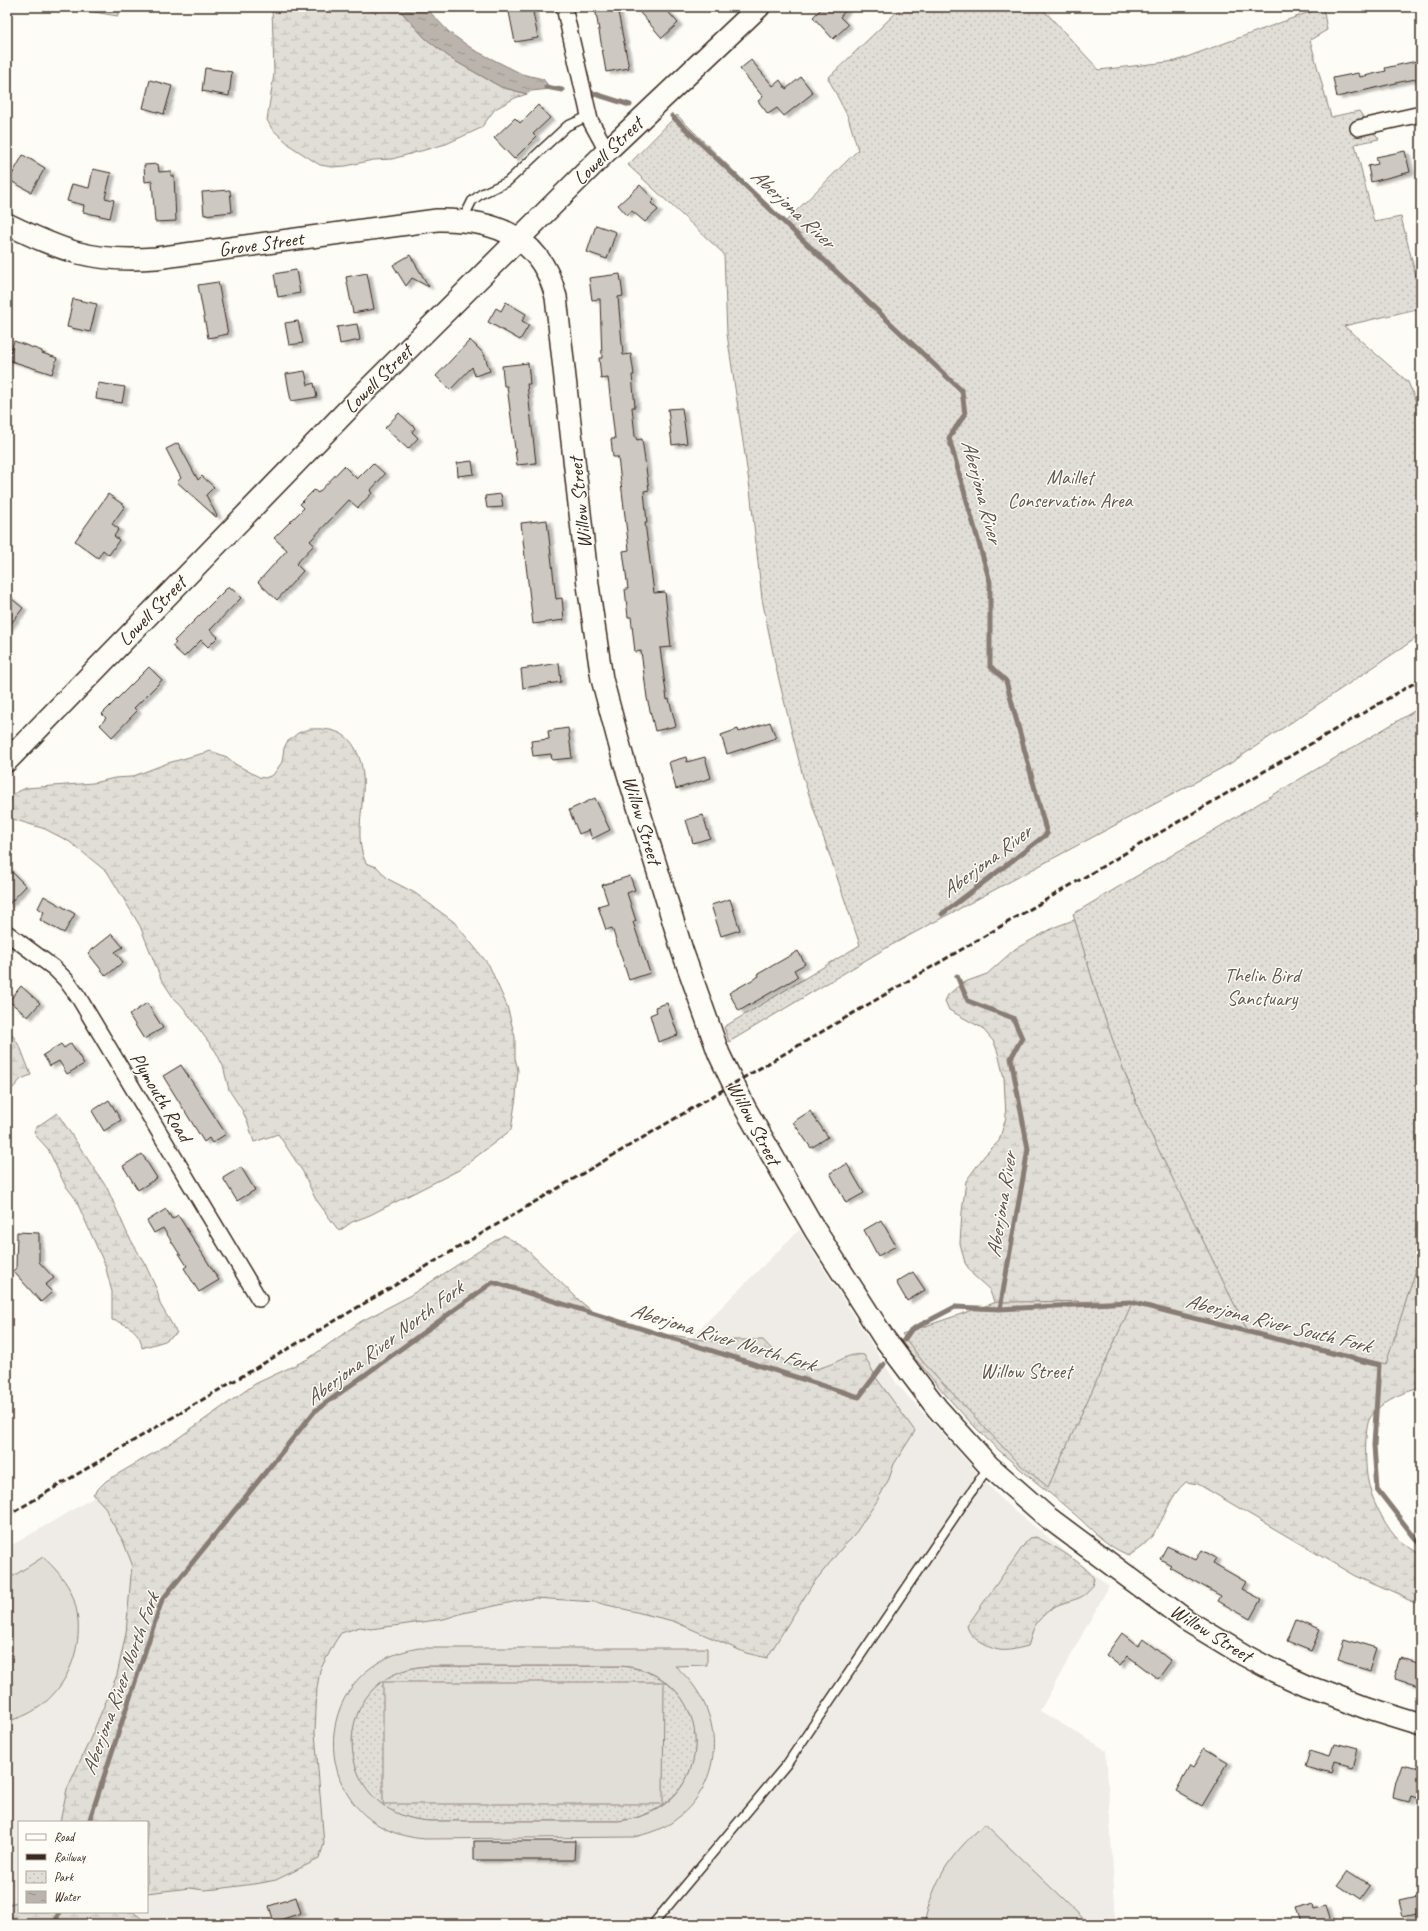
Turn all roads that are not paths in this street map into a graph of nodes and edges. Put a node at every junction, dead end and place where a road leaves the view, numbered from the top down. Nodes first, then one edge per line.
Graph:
1 (564, 7) edge
2 (759, 7) edge
3 (1421, 114) edge
4 (589, 116) junction
5 (1358, 128) dead end
6 (607, 151) junction
7 (462, 221) junction
8 (7, 224) edge
9 (519, 238) junction
10 (7, 761) edge
11 (7, 933) edge
12 (259, 1300) dead end
13 (989, 1466) junction
14 (1421, 1725) edge
15 (653, 1924) edge

1 - 4 street
2 - 6 main road, Lowell Street
3 - 5 street
4 - 6 street
4 - 7 lane
6 - 9 main road, Lowell Street
7 - 8 main road, Grove Street
7 - 9 main road, Grove Street
9 - 10 main road, Lowell Street
9 - 13 main road, Willow Street
11 - 12 street, Plymouth Road
13 - 14 main road, Willow Street
13 - 15 lane

